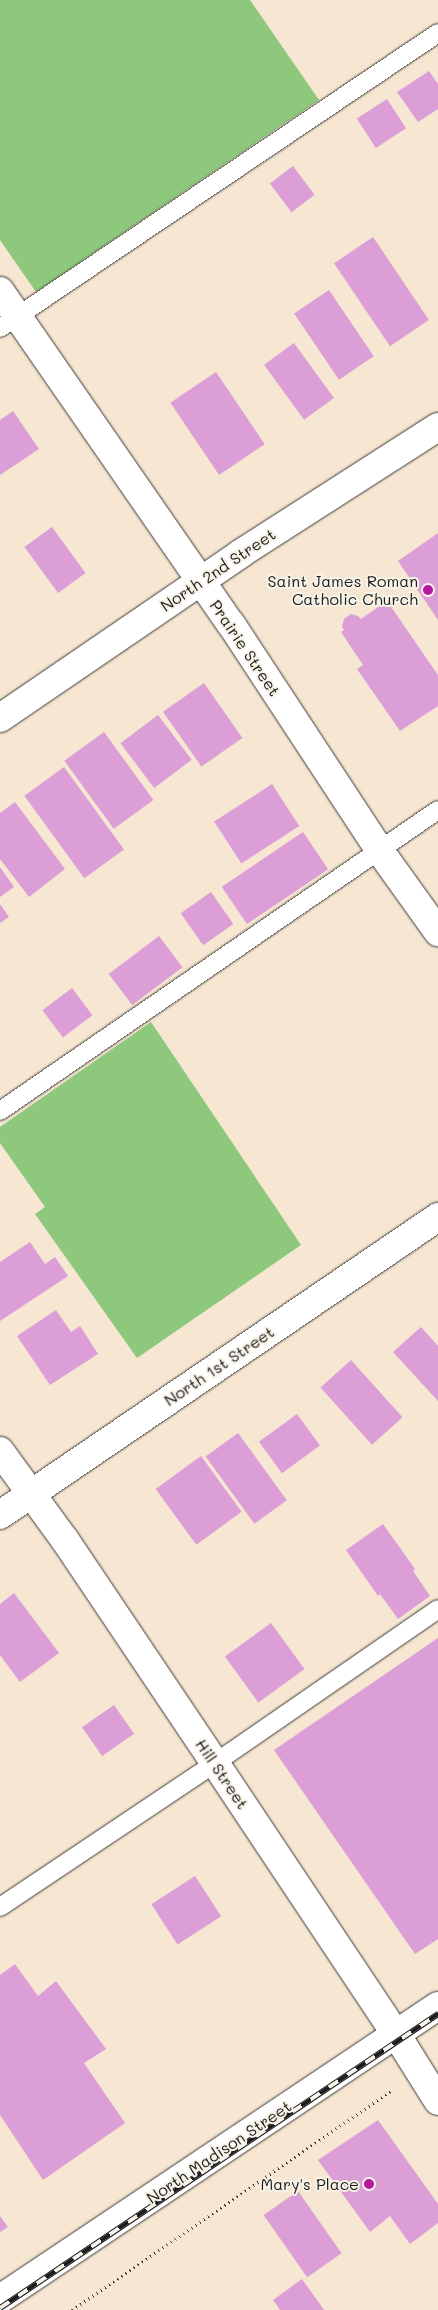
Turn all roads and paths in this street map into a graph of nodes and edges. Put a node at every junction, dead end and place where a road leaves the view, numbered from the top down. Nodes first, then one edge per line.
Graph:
1 (438, 33) edge
2 (0, 291) edge
3 (8, 322) edge
4 (438, 426) edge
5 (200, 582) junction
6 (0, 718) edge
7 (438, 810) edge
8 (380, 851) junction
9 (438, 932) edge
10 (0, 1111) edge
11 (438, 1217) edge
12 (0, 1451) edge
13 (32, 1493) junction
14 (0, 1515) edge
15 (438, 1609) edge
16 (215, 1763) junction
17 (0, 1907) edge
18 (438, 2006) edge
19 (396, 2034) junction
20 (397, 2087) dead end
21 (438, 2101) edge
22 (0, 2299) edge
23 (72, 2310) edge

1 - 3 lane
2 - 3 street, Prairie Street
3 - 5 street, Prairie Street
4 - 5 street, North 2nd Street
5 - 6 street, North 2nd Street
5 - 8 street, Prairie Street
7 - 8 lane
8 - 9 street, Prairie Street
8 - 10 lane
11 - 13 street, North 1st Street
12 - 13 street, Hill Street
13 - 14 street, North 1st Street
13 - 16 street, Hill Street
15 - 16 lane
16 - 17 lane
16 - 19 street, Hill Street
18 - 19 street, North Madison Street
19 - 21 street, Hill Street
19 - 22 street, North Madison Street
20 - 23 path

